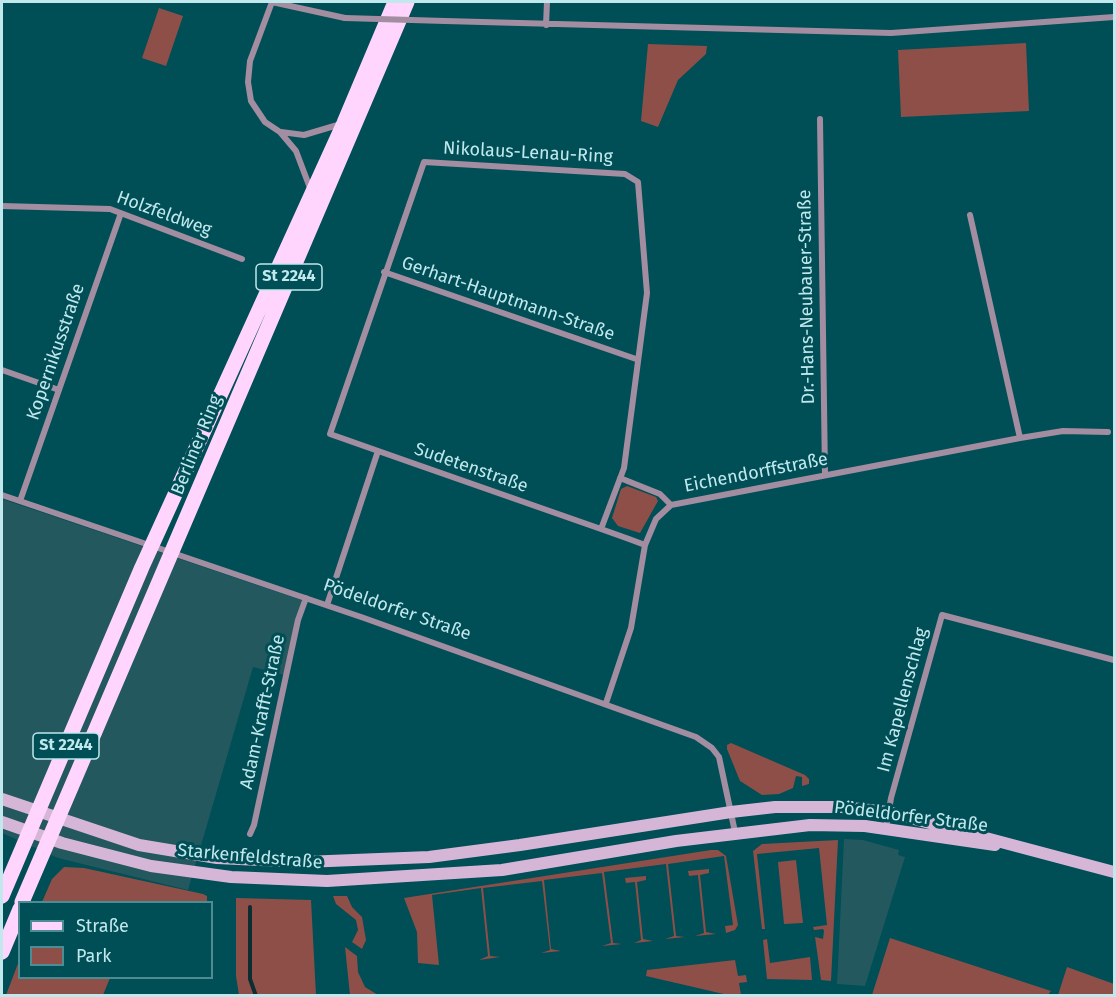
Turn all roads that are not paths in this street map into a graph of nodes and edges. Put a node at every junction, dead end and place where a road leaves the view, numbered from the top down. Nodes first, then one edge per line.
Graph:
1 (272, 2) edge
2 (395, 2) edge
3 (407, 2) edge
4 (547, 2) edge
5 (1114, 17) edge
6 (546, 25) junction
7 (820, 118) dead end
8 (344, 123) junction
9 (280, 132) junction
10 (312, 195) junction
11 (2, 206) edge
12 (121, 213) junction
13 (970, 215) dead end
14 (242, 259) dead end
15 (384, 272) junction
16 (636, 359) junction
17 (2, 370) edge
18 (59, 390) junction
19 (1108, 432) dead end
20 (330, 434) joint
21 (1020, 438) junction
22 (378, 451) junction
23 (825, 475) junction
24 (620, 478) junction
25 (2, 495) edge
26 (20, 501) junction
27 (671, 505) junction
28 (601, 529) junction
29 (151, 545) junction
30 (645, 545) junction
31 (172, 552) junction
32 (306, 598) junction
33 (327, 605) junction
34 (1114, 660) edge
35 (606, 703) junction
36 (2, 799) edge
37 (38, 812) junction
38 (731, 812) junction
39 (888, 812) junction
40 (59, 819) junction
41 (2, 822) edge
42 (886, 828) junction
43 (29, 831) junction
44 (735, 832) junction
45 (250, 834) dead end
46 (50, 838) junction
47 (499, 848) junction
48 (1032, 850) junction
49 (502, 870) junction
50 (1114, 872) edge
51 (2, 897) edge
52 (23, 901) edge
53 (18, 914) edge
54 (2, 952) edge

1 - 6 street, bridge
1 - 9 street
2 - 8 main road, Berliner Ring / St 2244
3 - 31 main road, Berliner Ring / St 2244
4 - 6 street
5 - 6 street
7 - 23 street, Dr.-Hans-Neubauer-Straße
8 - 9 street
8 - 10 main road, Berliner Ring / St 2244
9 - 10 street
10 - 29 main road, Berliner Ring / St 2244
11 - 12 street, Holzfeldweg
12 - 14 street, Holzfeldweg
12 - 18 street, Kopernikusstraße
13 - 21 street
15 - 16 street, Gerhart-Hauptmann-Straße
15 - 16 street, Nikolaus-Lenau-Ring
15 - 20 street, Gerhart-Hauptmann-Straße
16 - 24 street
17 - 18 street
18 - 26 street, Kopernikusstraße
19 - 21 street, Eichendorffstraße
20 - 22 street, Sudetenstraße
21 - 23 street, Eichendorffstraße
22 - 28 street, Sudetenstraße
22 - 33 street
23 - 27 street, Eichendorffstraße
24 - 27 street
24 - 28 street
25 - 26 street, Pödeldorfer Straße
26 - 29 street, Pödeldorfer Straße
27 - 30 street, Eichendorffstraße
28 - 30 street, Sudetenstraße
29 - 31 street, Pödeldorfer Straße
29 - 37 main road, Berliner Ring / St 2244
30 - 35 street, Eichendorffstraße
31 - 32 street, Pödeldorfer Straße
31 - 40 main road, Berliner Ring / St 2244
32 - 33 street, Pödeldorfer Straße
32 - 45 street, Adam-Krafft-Straße
33 - 35 street, Pödeldorfer Straße
34 - 39 street, Im Kapellenschlag
35 - 38 street, Pödeldorfer Straße
36 - 37 main road, Starkenfeldstraße
37 - 40 main road, Starkenfeldstraße
37 - 43 main road, Berliner Ring / St 2244
38 - 39 main road, Pödeldorfer Straße
38 - 44 street, Pödeldorfer Straße
38 - 47 main road, Starkenfeldstraße
39 - 42 street, Im Kapellenschlag
39 - 48 main road, Pödeldorfer Straße
40 - 46 main road, Berliner Ring / St 2244
40 - 47 main road, Starkenfeldstraße
41 - 43 main road, Starkenfeldstraße
42 - 44 main road, Pödeldorfer Straße
42 - 48 main road, Pödeldorfer Straße
43 - 46 main road, Starkenfeldstraße
43 - 51 main road, Berliner Ring / St 2244
44 - 49 main road, Starkenfeldstraße
46 - 49 main road, Starkenfeldstraße
46 - 52 main road, Berliner Ring / St 2244
47 - 49 main road
48 - 50 main road, Pödeldorfer Straße
53 - 54 main road

